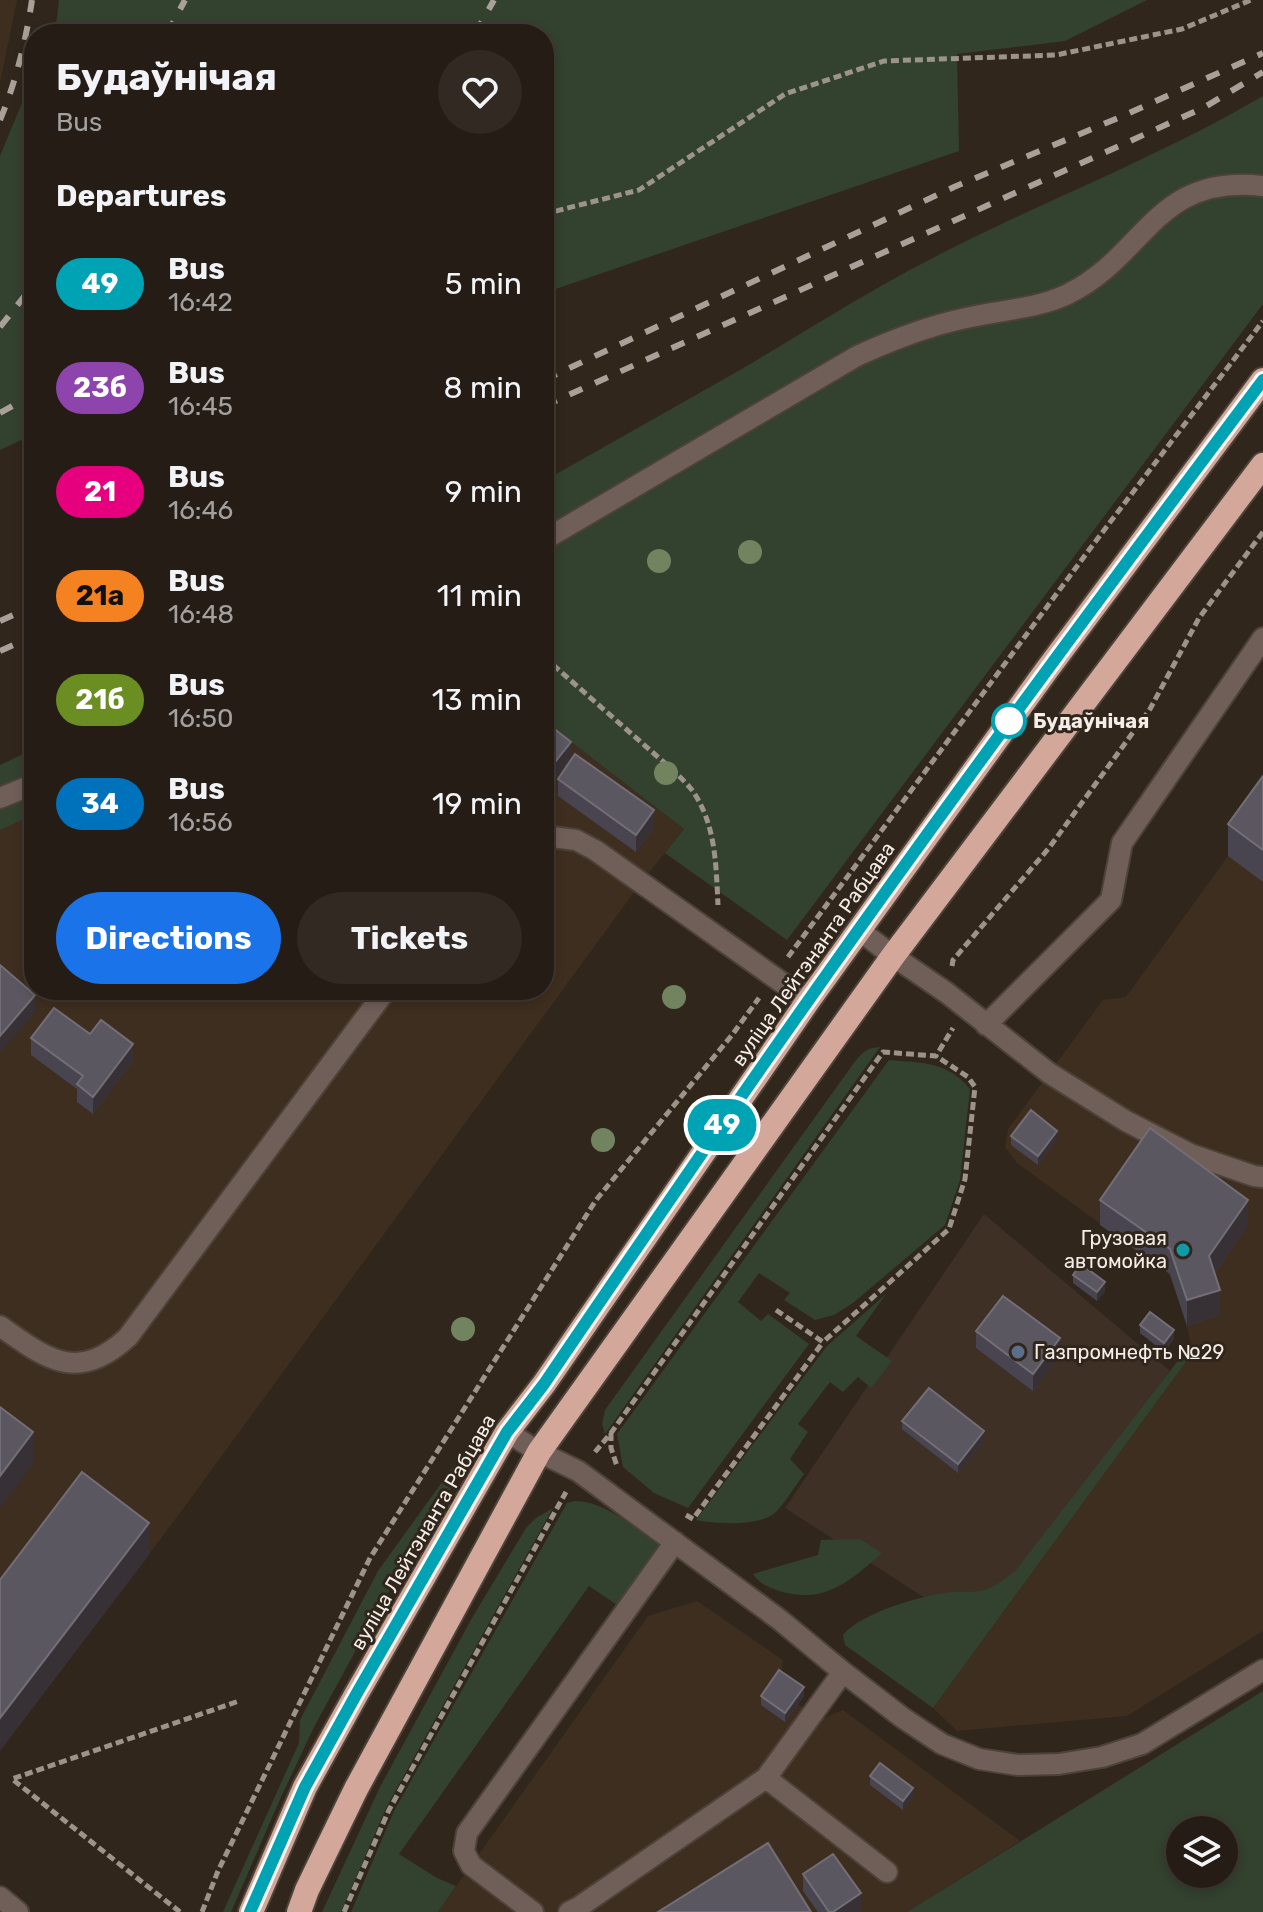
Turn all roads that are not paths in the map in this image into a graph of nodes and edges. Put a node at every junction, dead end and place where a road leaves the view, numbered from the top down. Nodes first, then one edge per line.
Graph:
1 (1263, 186) edge
2 (1263, 380) edge
3 (1263, 465) edge
4 (554, 534) edge
5 (1263, 638) edge
6 (24, 788) edge
7 (0, 798) edge
8 (554, 837) edge
9 (859, 930) junction
10 (893, 956) junction
11 (379, 1000) edge
12 (808, 1001) junction
13 (986, 1025) junction
14 (1263, 1177) edge
15 (0, 1326) edge
16 (507, 1432) junction
17 (539, 1452) junction
18 (675, 1542) junction
19 (1263, 1670) edge
20 (843, 1672) junction
21 (766, 1778) junction
22 (887, 1872) dead end
23 (0, 1897) edge
24 (18, 1912) edge
25 (251, 1912) edge
26 (299, 1912) edge
27 (533, 1912) edge
28 (569, 1912) edge

1 - 4 lane
2 - 9 highway, вуліца Лейтэнанта Рабцава
3 - 10 highway
5 - 13 lane
6 - 7 lane
8 - 12 lane
9 - 10 lane
9 - 12 highway, вуліца Лейтэнанта Рабцава
10 - 13 lane
10 - 17 highway
11 - 15 lane
12 - 16 highway, вуліца Лейтэнанта Рабцава
13 - 14 lane
16 - 17 lane
16 - 25 highway, вуліца Лейтэнанта Рабцава
17 - 18 lane
17 - 26 highway
18 - 20 lane
18 - 27 lane
19 - 20 lane
20 - 21 lane
21 - 22 lane
21 - 28 lane
23 - 24 lane

